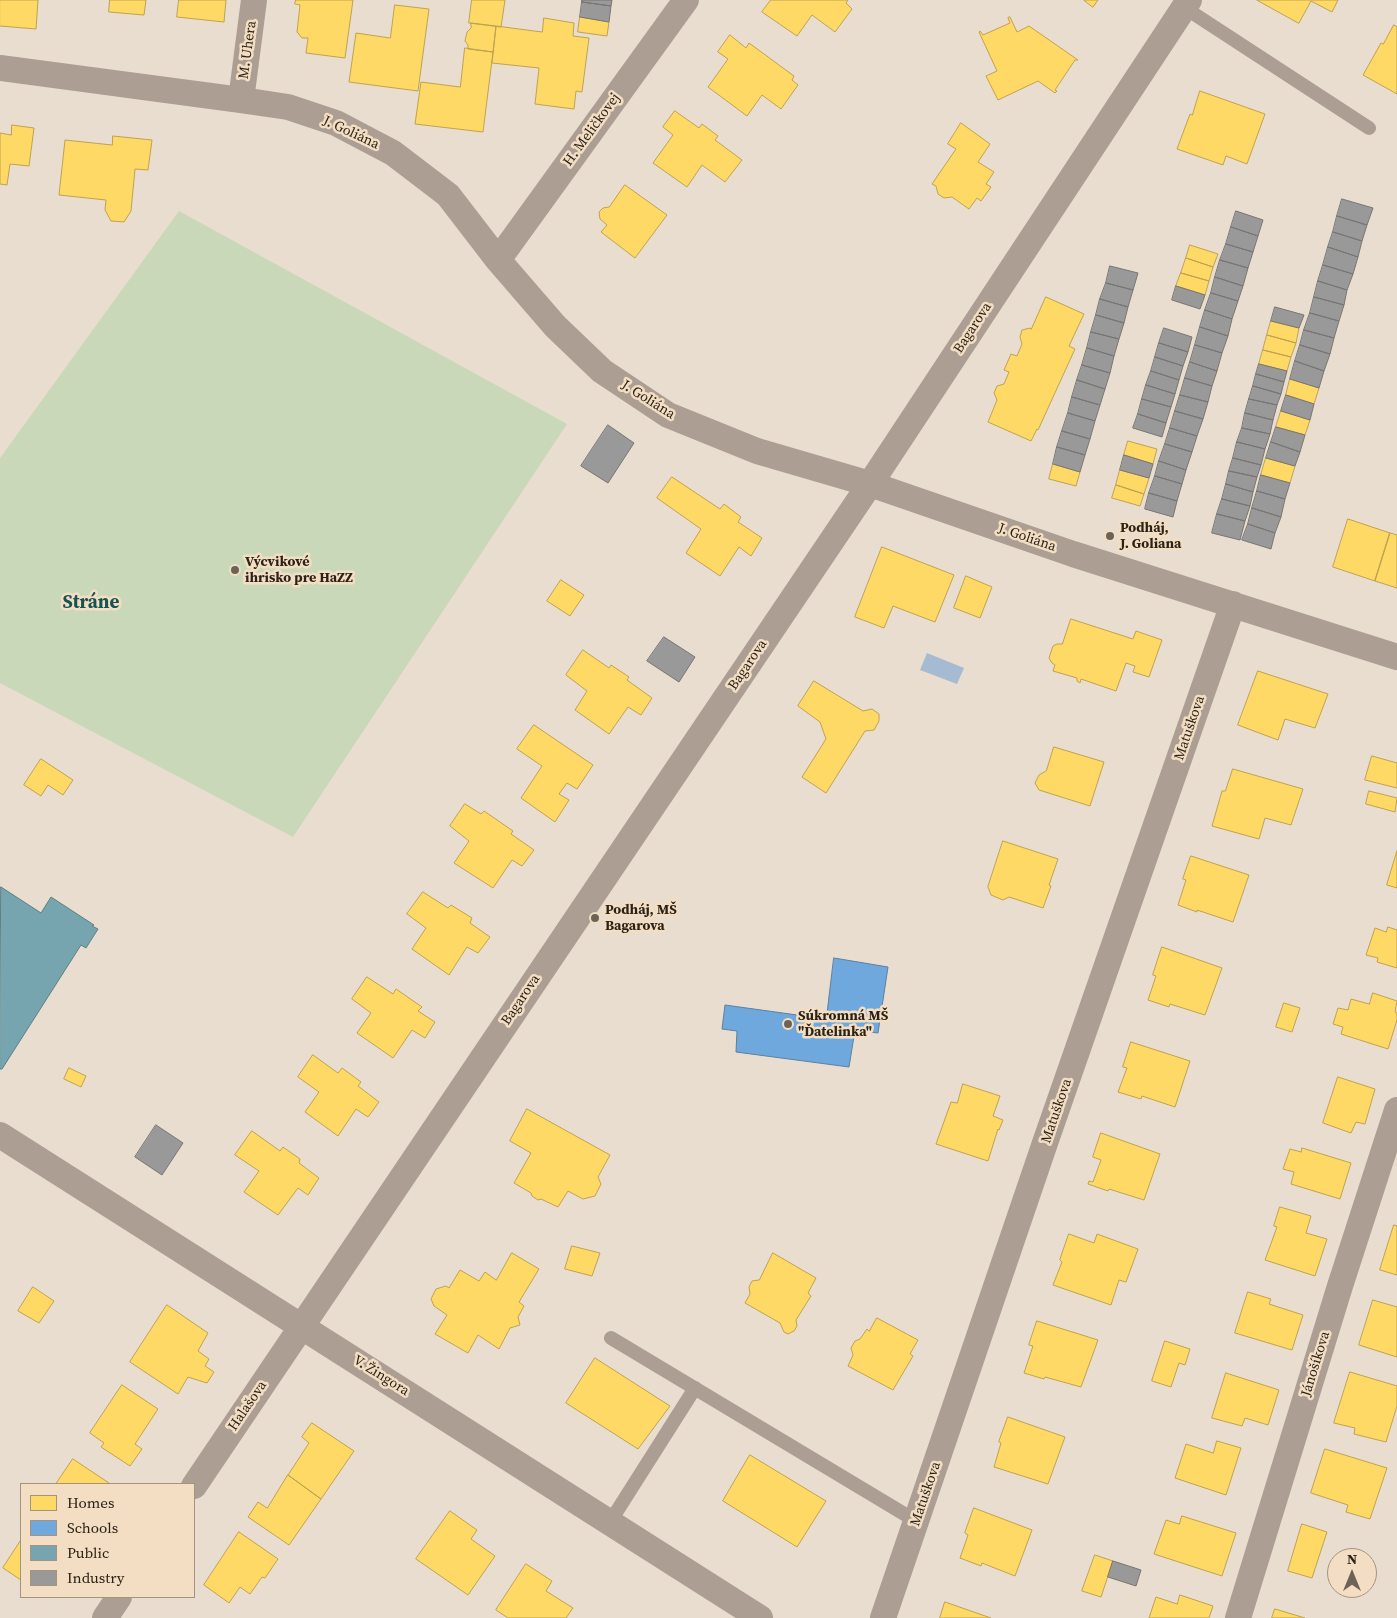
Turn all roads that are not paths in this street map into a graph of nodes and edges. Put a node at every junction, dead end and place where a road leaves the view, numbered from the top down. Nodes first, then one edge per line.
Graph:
1 (254, 0) edge
2 (686, 0) edge
3 (1187, 4) edge
4 (0, 68) edge
5 (241, 100) junction
6 (1369, 128) dead end
7 (498, 260) junction
8 (870, 484) junction
9 (1233, 604) junction
10 (1397, 657) edge
11 (1397, 1110) edge
12 (0, 1135) edge
13 (302, 1326) junction
14 (612, 1338) dead end
15 (695, 1388) junction
16 (195, 1485) edge
17 (916, 1521) junction
18 (610, 1522) junction
19 (118, 1598) edge
20 (104, 1618) edge
21 (760, 1618) edge
22 (883, 1618) edge
23 (1238, 1618) edge

1 - 5 street, M. Uhera
2 - 7 street, H. Meličkovej
3 - 6 lane
3 - 8 street, Bagarova
4 - 5 street, J. Goliána
5 - 7 street, J. Goliána
7 - 8 street, J. Goliána
8 - 9 street, J. Goliána
8 - 13 street, Bagarova
9 - 10 street, J. Goliána
9 - 17 street, Matuškova
11 - 23 street, Jánošíkova
12 - 13 street, V. Žingora
13 - 16 street, Halašova
13 - 18 street, V. Žingora
14 - 15 lane
15 - 17 lane
15 - 18 lane
17 - 22 street, Matuškova
18 - 21 street, V. Žingora
19 - 20 street

